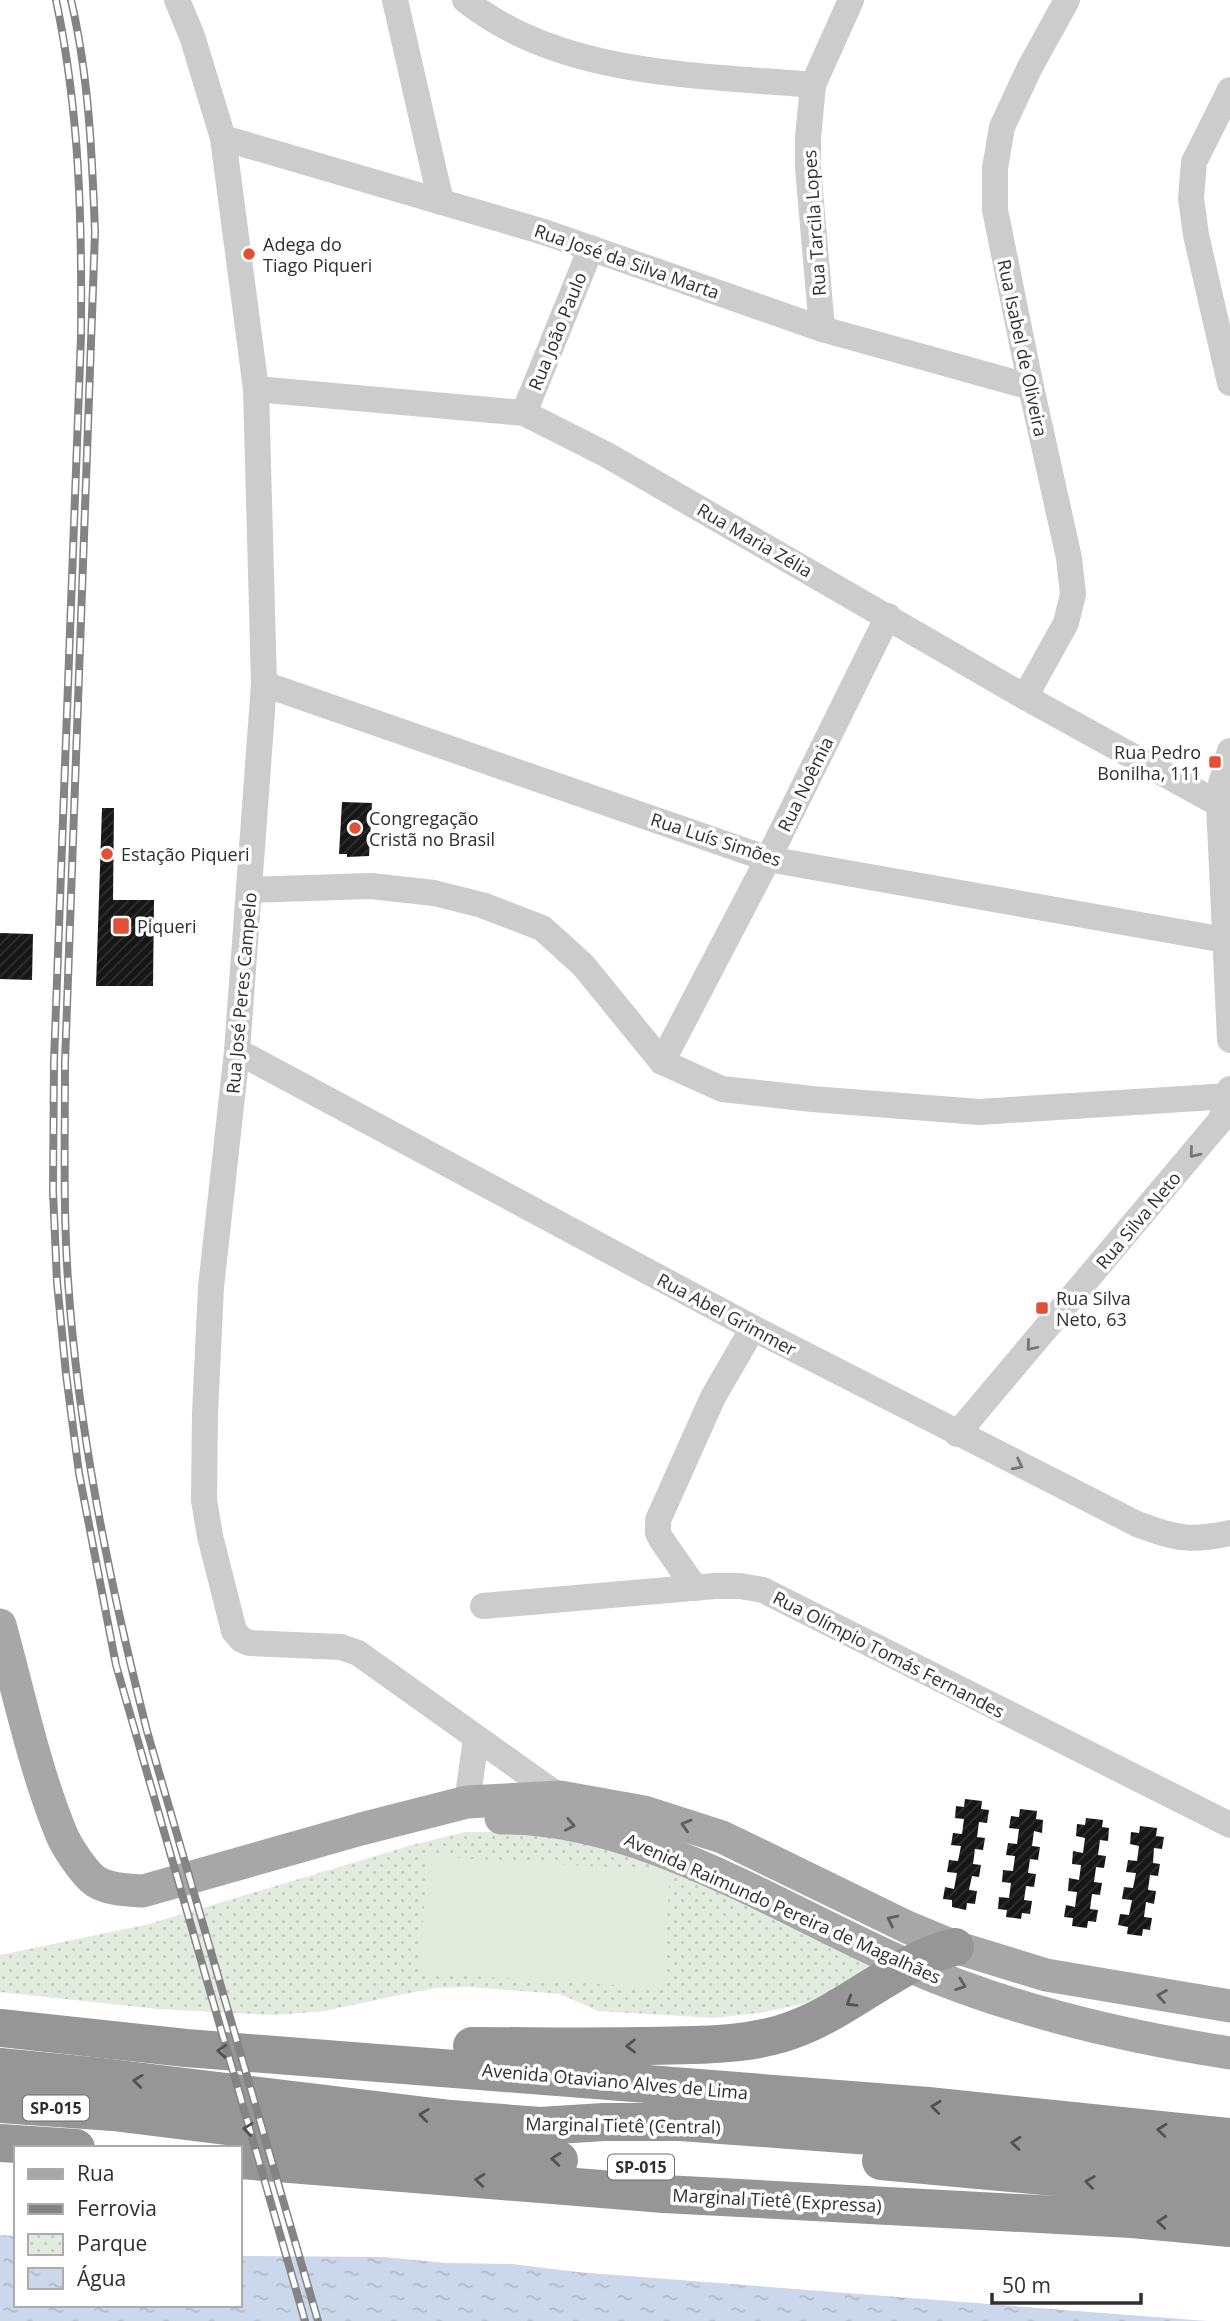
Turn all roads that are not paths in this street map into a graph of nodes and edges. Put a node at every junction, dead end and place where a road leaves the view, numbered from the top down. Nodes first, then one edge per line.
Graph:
1 (177, 0) edge
2 (395, 0) edge
3 (465, 0) edge
4 (851, 0) edge
5 (1067, 0) edge
6 (813, 85) junction
7 (1230, 90) edge
8 (223, 138) junction
9 (441, 202) junction
10 (591, 248) junction
11 (822, 329) junction
12 (1230, 383) edge
13 (1031, 387) junction
14 (256, 389) junction
15 (524, 413) junction
16 (888, 616) junction
17 (264, 684) junction
18 (1025, 697) junction
19 (1230, 751) edge
20 (1219, 804) junction
21 (768, 859) junction
22 (250, 890) junction
23 (1225, 940) junction
24 (1229, 984) edge
25 (1230, 1040) edge
26 (237, 1051) junction
27 (662, 1062) junction
28 (1230, 1089) edge
29 (1230, 1096) edge
30 (753, 1328) junction
31 (957, 1434) junction
32 (1230, 1533) edge
33 (695, 1588) junction
34 (483, 1606) dead end
35 (0, 1625) edge
36 (11, 1708) edge
37 (476, 1739) junction
38 (560, 1797) junction
39 (467, 1802) junction
40 (1230, 1825) edge
41 (955, 1947) junction
42 (909, 1966) junction
43 (1230, 2006) edge
44 (3, 2029) edge
45 (1230, 2053) edge
46 (356, 2060) junction
47 (0, 2067) edge
48 (101, 2077) junction
49 (0, 2082) edge
50 (0, 2104) edge
51 (540, 2126) junction
52 (1230, 2137) edge
53 (0, 2143) edge
54 (46, 2146) edge
55 (242, 2160) edge
56 (1230, 2165) edge
57 (1230, 2201) edge
58 (964, 2209) junction
59 (1230, 2228) edge

1 - 8 street, Rua José Peres Campelo
2 - 9 street
3 - 6 street
4 - 6 street, Rua Tarcila Lopes
5 - 13 street, Rua Isabel de Oliveira
6 - 11 street, Rua Tarcila Lopes
7 - 12 street
8 - 9 street, Rua José da Silva Marta
8 - 14 street, Rua José Peres Campelo
9 - 10 street, Rua José da Silva Marta
10 - 11 street, Rua José da Silva Marta
10 - 15 street, Rua João Paulo
11 - 13 street, Rua José da Silva Marta
13 - 18 street, Rua Isabel de Oliveira
14 - 15 street, Rua Maria Zélia
14 - 17 street, Rua José Peres Campelo
15 - 16 street, Rua Maria Zélia
16 - 18 street, Rua Maria Zélia
16 - 21 street, Rua Noêmia
17 - 21 street, Rua Luís Simões
17 - 22 street, Rua José Peres Campelo
18 - 20 street, Rua Maria Zélia
19 - 20 street
20 - 23 street
21 - 23 street, Rua Luís Simões
21 - 27 street, Rua Noêmia
22 - 26 street, Rua José Peres Campelo
22 - 27 street
23 - 24 street
24 - 25 street
26 - 30 street, Rua Abel Grimmer
26 - 37 street, Rua José Peres Campelo
27 - 29 street
28 - 29 street
29 -> 31 street, Rua Silva Neto
30 - 31 street, Rua Abel Grimmer
30 - 33 street
31 -> 32 street, Rua Abel Grimmer
33 - 34 street, Rua Olímpio Tomás Fernandes
33 - 40 street, Rua Olímpio Tomás Fernandes
35 - 36 main road
36 - 39 main road, Avenida Raimundo Pereira de Magalhães
36 -> 42 main road, Avenida Raimundo Pereira de Magalhães
37 - 38 street, Rua José Peres Campelo
37 - 39 street
38 - 39 main road, Avenida Raimundo Pereira de Magalhães
41 -> 38 main road, Avenida Raimundo Pereira de Magalhães
41 - 42 highway
43 -> 41 main road, Avenida Raimundo Pereira de Magalhães
42 -> 45 main road, Avenida Raimundo Pereira de Magalhães
42 -> 46 highway
46 -> 44 highway, Avenida Otaviano Alves de Lima
52 -> 46 highway, Avenida Otaviano Alves de Lima
47 - 48 highway, Marginal Tietê (Central)
48 - 49 highway
51 -> 48 highway, Marginal Tietê (Central)
58 -> 50 highway, Marginal Tietê (Central) / SP-015
56 -> 51 highway, Marginal Tietê (Central)
57 -> 51 highway
53 - 54 highway, SP-015
58 -> 55 highway, Marginal Tietê (Expressa) / SP-015
59 -> 58 highway, Marginal Tietê (Expressa) / SP-015

